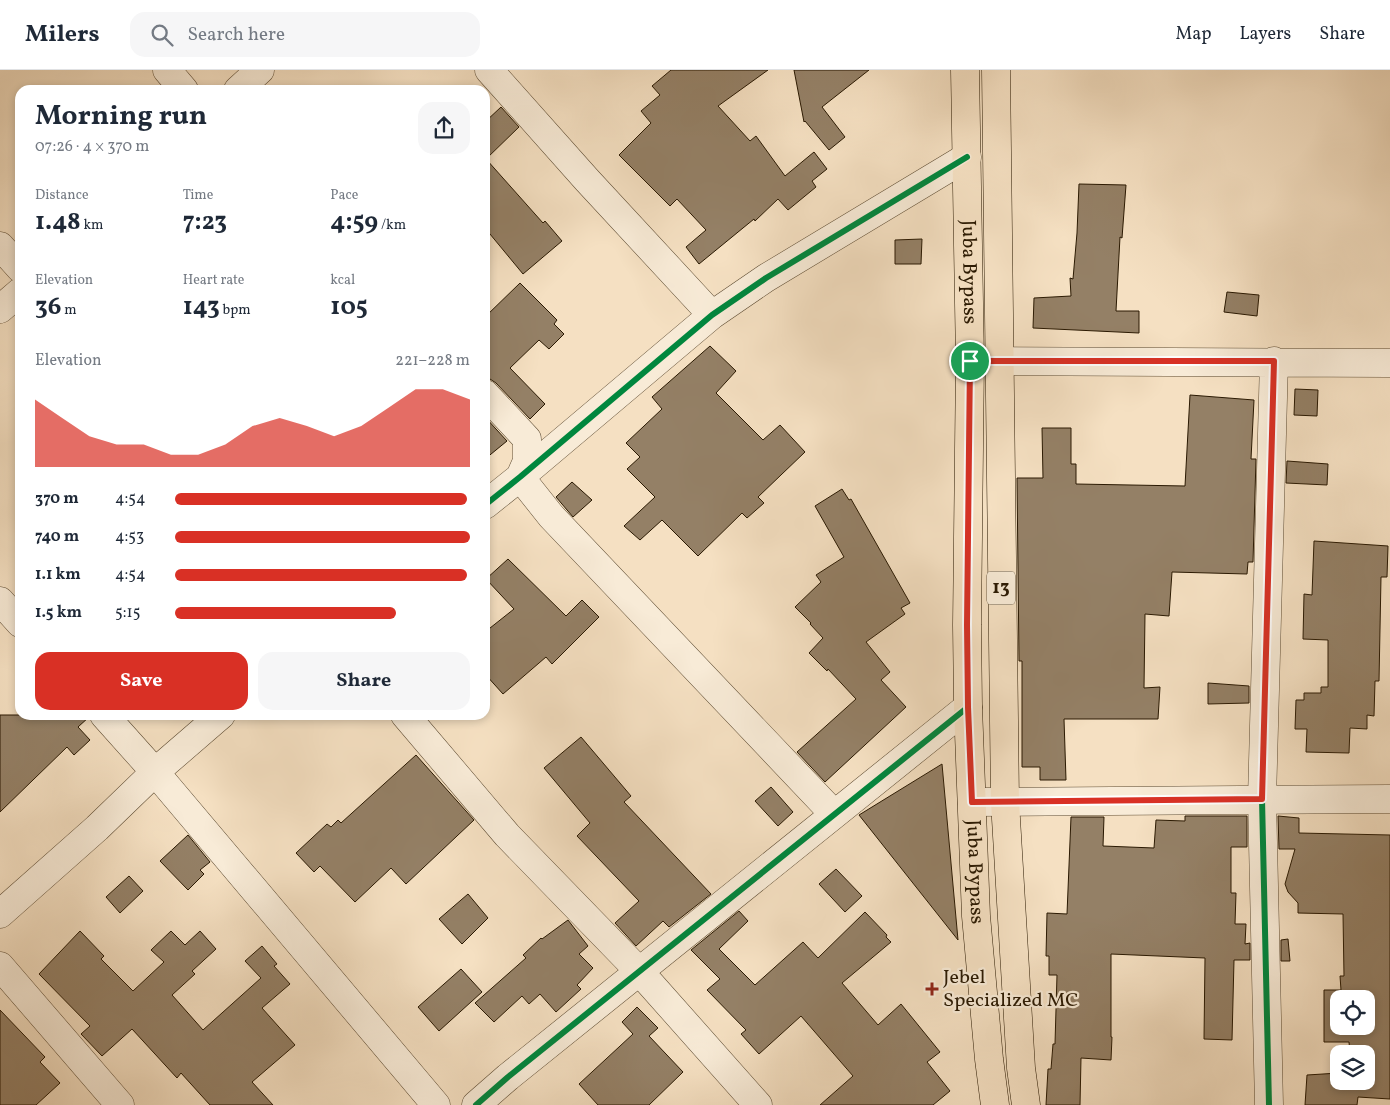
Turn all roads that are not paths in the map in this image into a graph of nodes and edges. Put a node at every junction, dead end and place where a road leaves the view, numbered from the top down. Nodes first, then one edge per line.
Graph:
1 (167, 70) edge
2 (260, 70) edge
3 (489, 70) edge
4 (964, 70) edge
5 (996, 70) edge
6 (180, 85) edge
7 (244, 85) edge
8 (967, 158) junction
9 (0, 246) edge
10 (15, 262) edge
11 (15, 296) edge
12 (0, 309) edge
13 (712, 315) junction
14 (970, 361) junction
15 (998, 361) junction
16 (1274, 361) junction
17 (1390, 363) edge
18 (490, 399) edge
19 (520, 477) junction
20 (490, 501) edge
21 (0, 601) edge
22 (15, 618) edge
23 (968, 707) junction
24 (108, 720) edge
25 (214, 720) edge
26 (409, 720) edge
27 (155, 772) junction
28 (1262, 799) junction
29 (1390, 799) edge
30 (972, 802) junction
31 (1004, 802) junction
32 (834, 814) junction
33 (0, 914) edge
34 (0, 966) edge
35 (639, 971) junction
36 (120, 1105) edge
37 (436, 1105) edge
38 (476, 1105) edge
39 (758, 1105) edge
40 (995, 1105) edge
41 (1026, 1105) edge
42 (1269, 1105) edge

1 - 6 street
2 - 7 street
3 - 13 street
4 - 8 main road, Juba Bypass / 13
5 - 15 main road, Juba Bypass / 13
8 - 13 street
8 - 14 main road, Juba Bypass / 13
9 - 10 street
11 - 12 street
13 - 19 street
14 - 15 street
14 - 23 main road, Juba Bypass / 13
15 - 16 street
15 - 31 main road, Juba Bypass / 13
16 - 17 street
16 - 28 street
18 - 19 street
19 - 20 street
19 - 32 street
21 - 22 street
23 - 30 main road, Juba Bypass / 13
23 - 32 street
24 - 27 street
25 - 27 street
26 - 35 street
27 - 33 street
27 - 37 street
28 - 29 street
28 - 31 street
28 - 42 street
30 - 31 street
30 - 40 main road, Juba Bypass / 13
31 - 41 main road, Juba Bypass / 13
32 - 35 street
34 - 36 street
35 - 38 street
35 - 39 street

